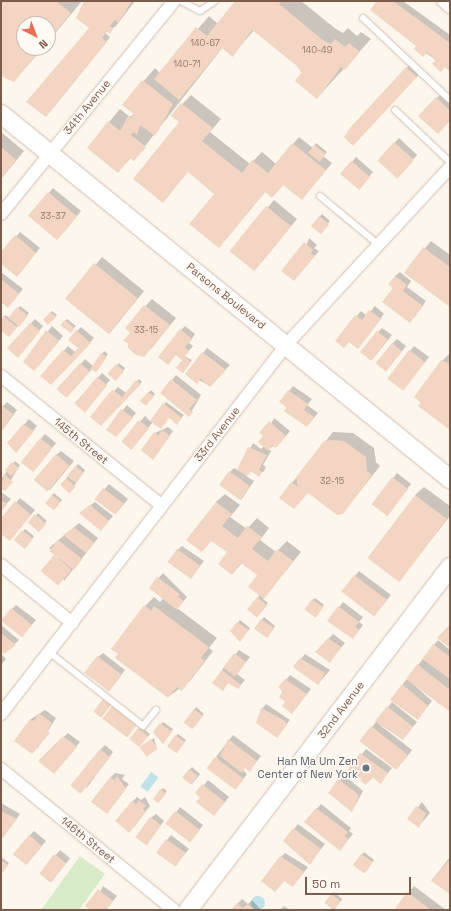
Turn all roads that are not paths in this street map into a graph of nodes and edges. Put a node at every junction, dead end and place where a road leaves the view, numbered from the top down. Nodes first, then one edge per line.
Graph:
1 (174, 1) edge
2 (181, 1) edge
3 (216, 1) edge
4 (444, 1) edge
5 (450, 7) edge
6 (364, 18) dead end
7 (450, 100) edge
8 (395, 110) dead end
9 (1, 114) edge
10 (50, 153) junction
11 (450, 162) edge
12 (450, 167) edge
13 (320, 196) dead end
14 (1, 214) edge
15 (378, 245) junction
16 (286, 345) junction
17 (1, 376) edge
18 (450, 478) edge
19 (161, 506) junction
20 (1, 565) edge
21 (450, 567) edge
22 (72, 623) junction
23 (49, 652) junction
24 (156, 710) dead end
25 (1, 714) edge
26 (1, 769) edge
27 (174, 910) edge
28 (188, 910) edge

1 - 10 street, 34th Avenue
2 - 3 lane
4 - 5 street
6 - 7 lane
8 - 11 lane
9 - 10 street, Parsons Boulevard
10 - 14 street, 34th Avenue
10 - 16 street, Parsons Boulevard
12 - 15 street, 33rd Avenue
13 - 15 lane
15 - 16 street, 33rd Avenue
16 - 18 street, Parsons Boulevard
16 - 19 street, 33rd Avenue
17 - 19 street, 145th Street
19 - 22 street, 33rd Avenue
20 - 22 street
21 - 28 street, 32nd Avenue
22 - 23 street, 33rd Avenue
23 - 24 lane
23 - 25 street, 33rd Avenue
26 - 27 street, 146th Street

